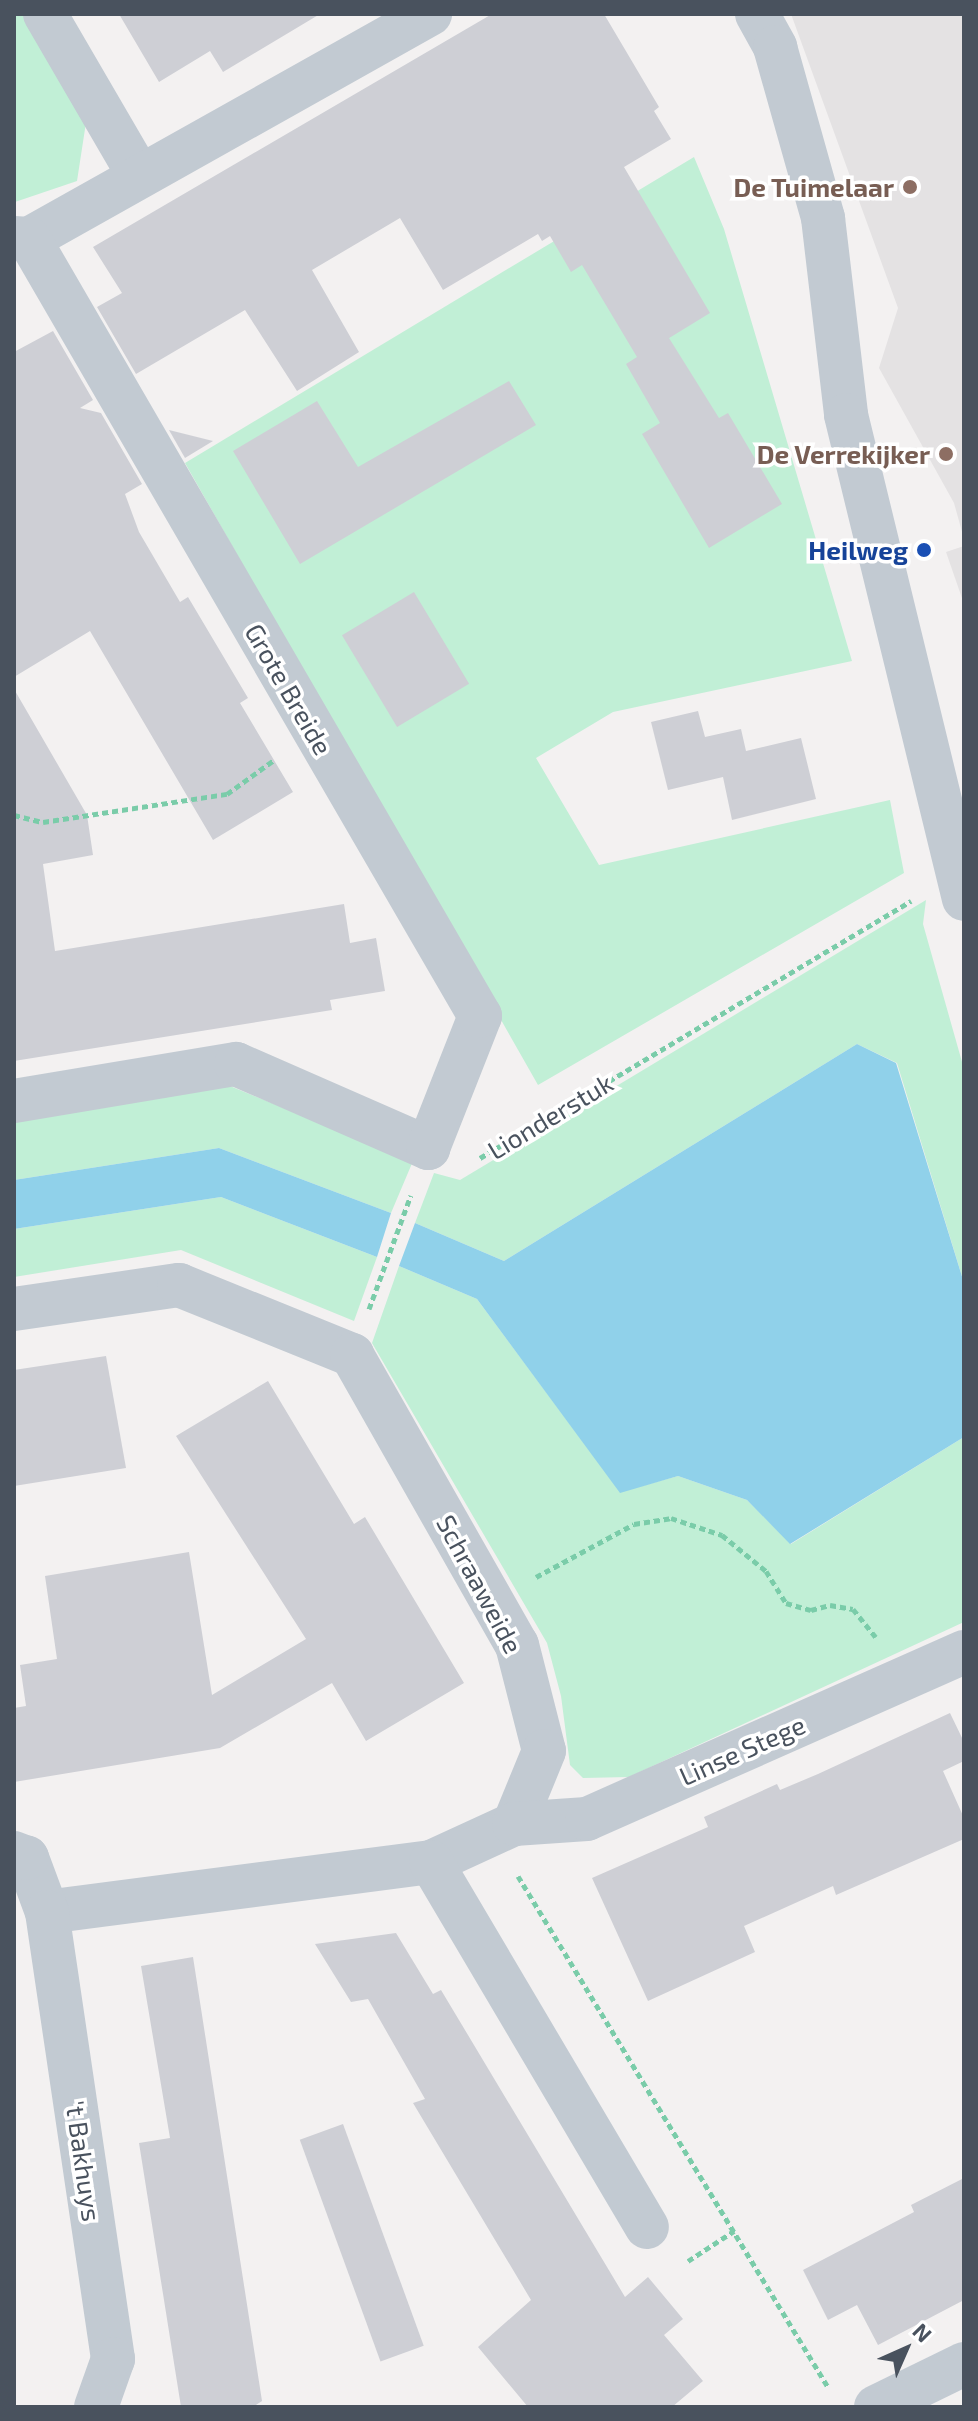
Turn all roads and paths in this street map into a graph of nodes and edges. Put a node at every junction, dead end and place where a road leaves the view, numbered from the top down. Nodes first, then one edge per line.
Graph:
1 (45, 14) edge
2 (430, 14) edge
3 (757, 14) edge
4 (138, 174) junction
5 (21, 238) edge
6 (314, 732) junction
7 (14, 815) edge
8 (962, 881) edge
9 (14, 1101) edge
10 (428, 1148) junction
11 (14, 1309) edge
12 (352, 1355) junction
13 (493, 1600) junction
14 (882, 1648) dead end
15 (964, 1652) edge
16 (503, 1829) junction
17 (14, 1853) edge
18 (431, 1862) junction
19 (47, 1912) junction
20 (647, 2227) dead end
21 (964, 2364) edge
22 (832, 2393) dead end
23 (96, 2407) edge
24 (876, 2407) edge

1 - 4 street
2 - 4 street, Grote Breide
3 - 8 street
4 - 5 street, Grote Breide
5 - 6 street, Grote Breide
6 - 7 path
6 - 10 street, Grote Breide
8 - 10 path, Lionderstuk
9 - 10 street
10 - 12 path
11 - 12 street
12 - 13 street, Schraaweide
13 - 14 path
13 - 16 street, Schraaweide
15 - 16 street, Linse Stege
16 - 18 street
16 - 22 path
17 - 19 street
18 - 19 street
18 - 20 street
19 - 23 street, 't Bakhuys
21 - 24 street

